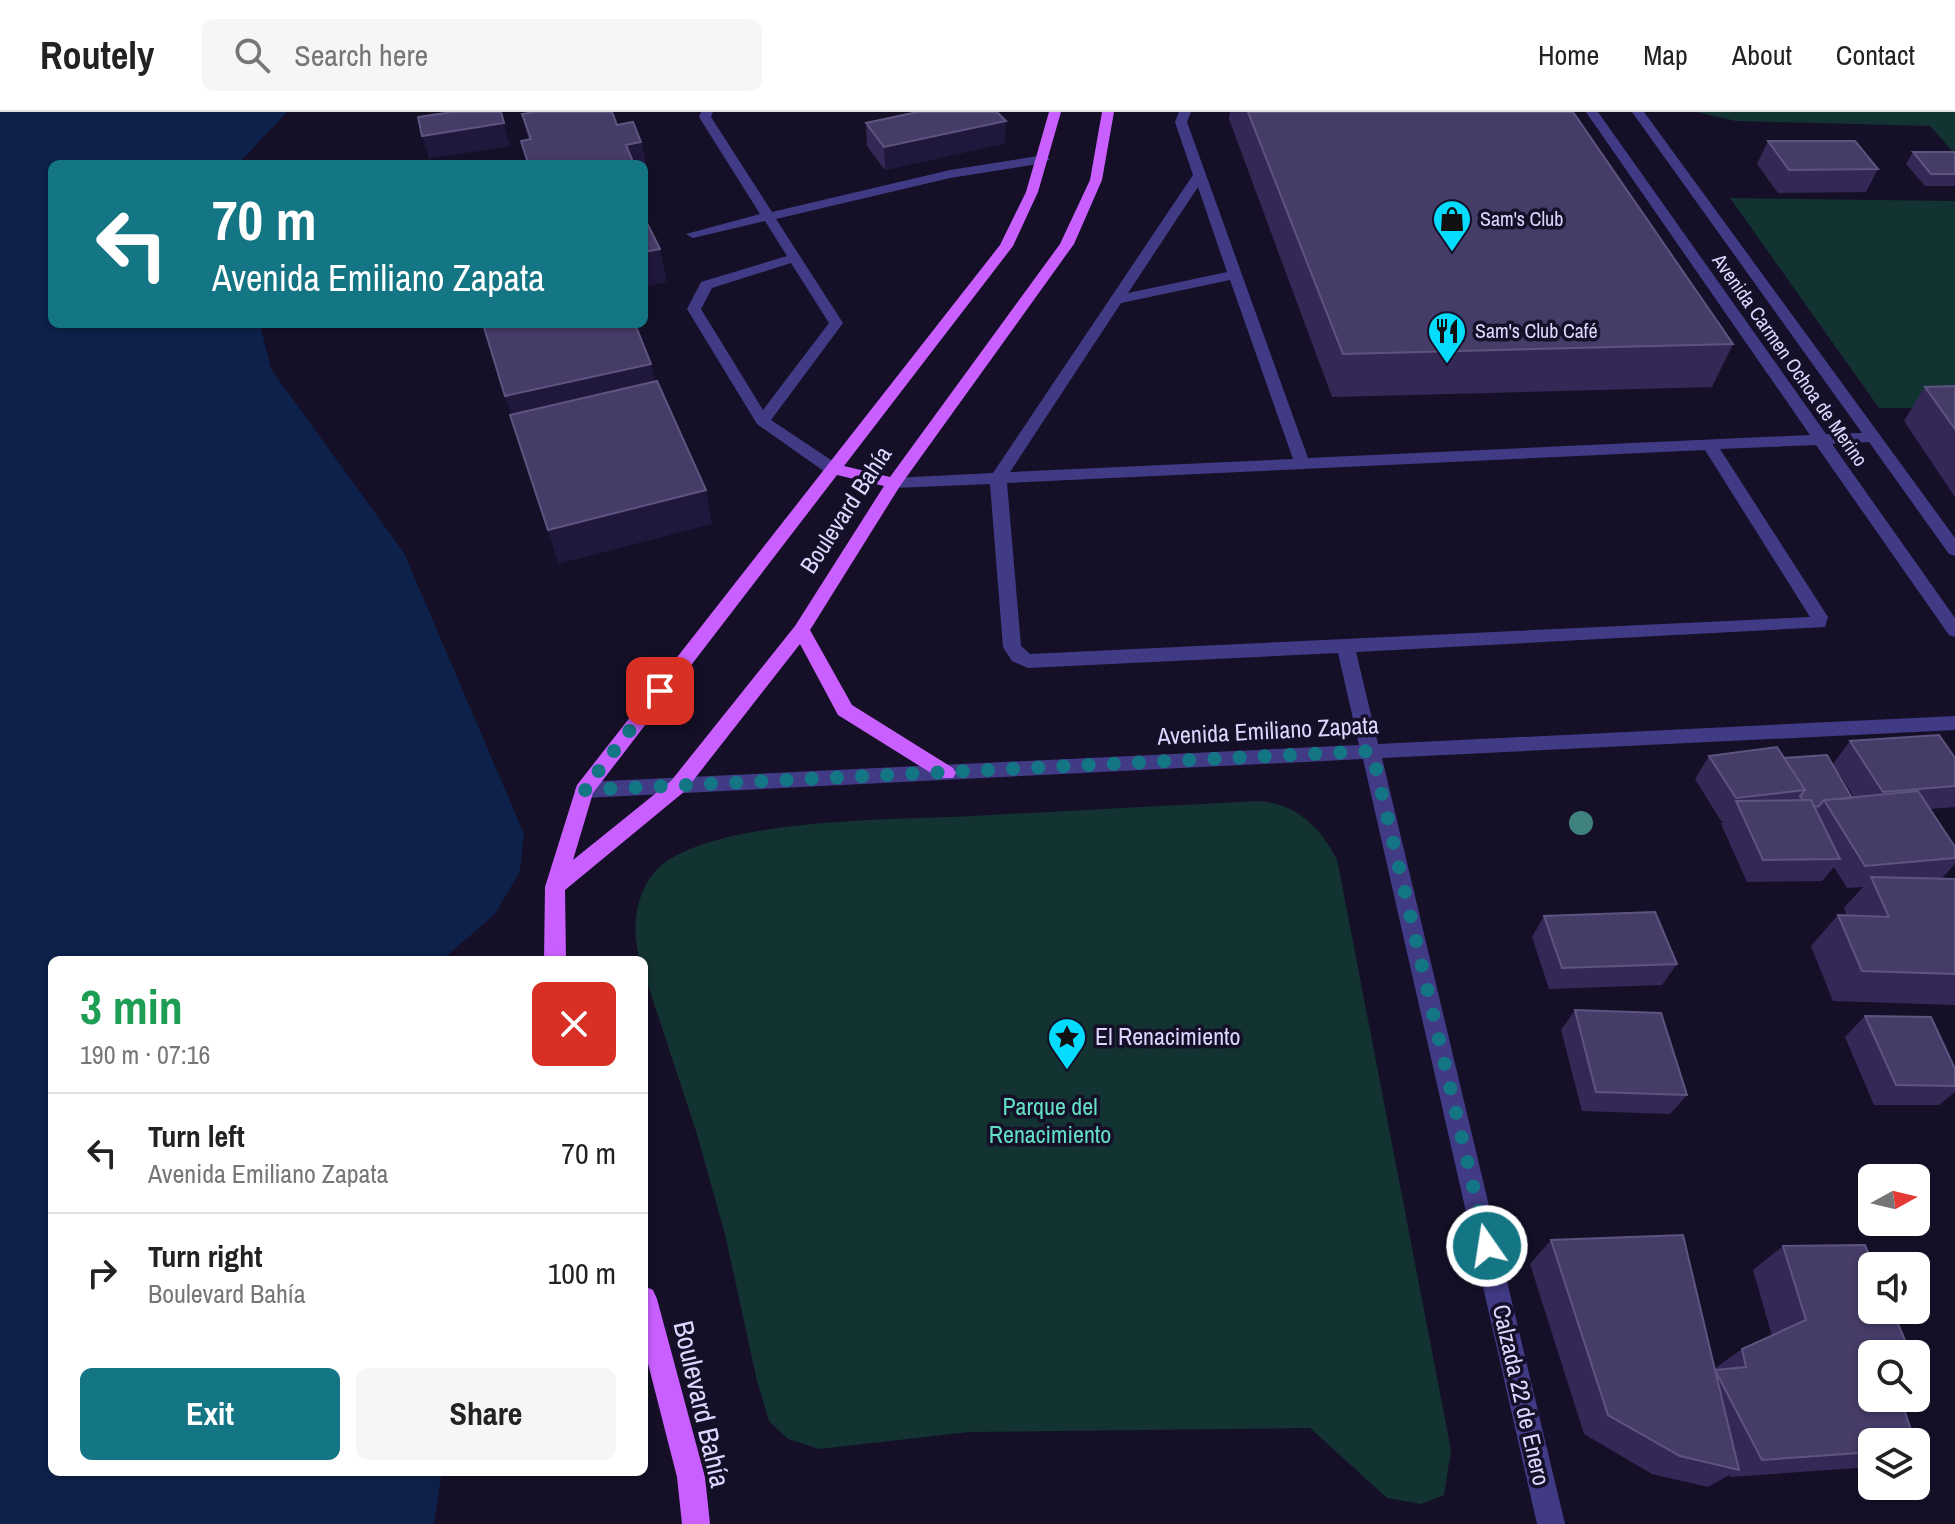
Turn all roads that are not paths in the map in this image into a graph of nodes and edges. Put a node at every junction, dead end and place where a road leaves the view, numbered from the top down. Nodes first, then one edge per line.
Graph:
1 (707, 112) edge
2 (1055, 112) edge
3 (1108, 112) edge
4 (1185, 112) edge
5 (1592, 112) edge
6 (1638, 112) edge
7 (1044, 159) junction
8 (1198, 177) junction
9 (769, 217) junction
10 (693, 234) dead end
11 (794, 258) junction
12 (1234, 275) junction
13 (1117, 300) junction
14 (762, 421) junction
15 (1873, 437) junction
16 (1821, 438) junction
17 (1709, 444) junction
18 (1302, 463) junction
19 (831, 468) junction
20 (998, 478) junction
21 (894, 483) junction
22 (1955, 550) edge
23 (801, 630) junction
24 (1955, 631) edge
25 (1346, 646) junction
26 (1955, 723) edge
27 (1372, 751) junction
28 (946, 773) junction
29 (678, 786) junction
30 (584, 790) junction
31 (555, 887) junction
32 (555, 956) edge
33 (648, 1314) edge
34 (696, 1524) edge
35 (1551, 1524) edge

1 - 9 street
2 - 7 main road, Boulevard Bahía
3 - 21 main road, Boulevard Bahía
4 - 8 street
5 - 16 street, Avenida Carmen Ochoa de Merino
6 - 15 street, Avenida Carmen Ochoa de Merino
7 - 9 street
7 - 19 main road, Boulevard Bahía
8 - 12 street
8 - 13 street
9 - 10 street
9 - 11 street
11 - 14 street
11 - 14 street
12 - 13 street
12 - 18 street
13 - 20 street
14 - 19 street
15 - 16 street
15 - 22 street, Avenida Carmen Ochoa de Merino
16 - 17 street
16 - 24 street, Avenida Carmen Ochoa de Merino
17 - 18 street
17 - 25 street
18 - 20 street
19 - 21 main road
19 - 30 main road, Boulevard Bahía
20 - 21 street
20 - 25 street
21 - 23 main road, Boulevard Bahía
23 - 28 main road
23 - 29 main road, Boulevard Bahía
25 - 27 street, Calzada 22 de Enero
26 - 27 street, Avenida Emiliano Zapata
27 - 28 street, Avenida Emiliano Zapata
27 - 35 street, Calzada 22 de Enero
28 - 29 street, Avenida Emiliano Zapata
29 - 30 street, Avenida Emiliano Zapata
29 - 31 main road, Boulevard Bahía
30 - 31 main road, Boulevard Bahía
31 - 32 main road, Boulevard Bahía
33 - 34 main road, Boulevard Bahía

